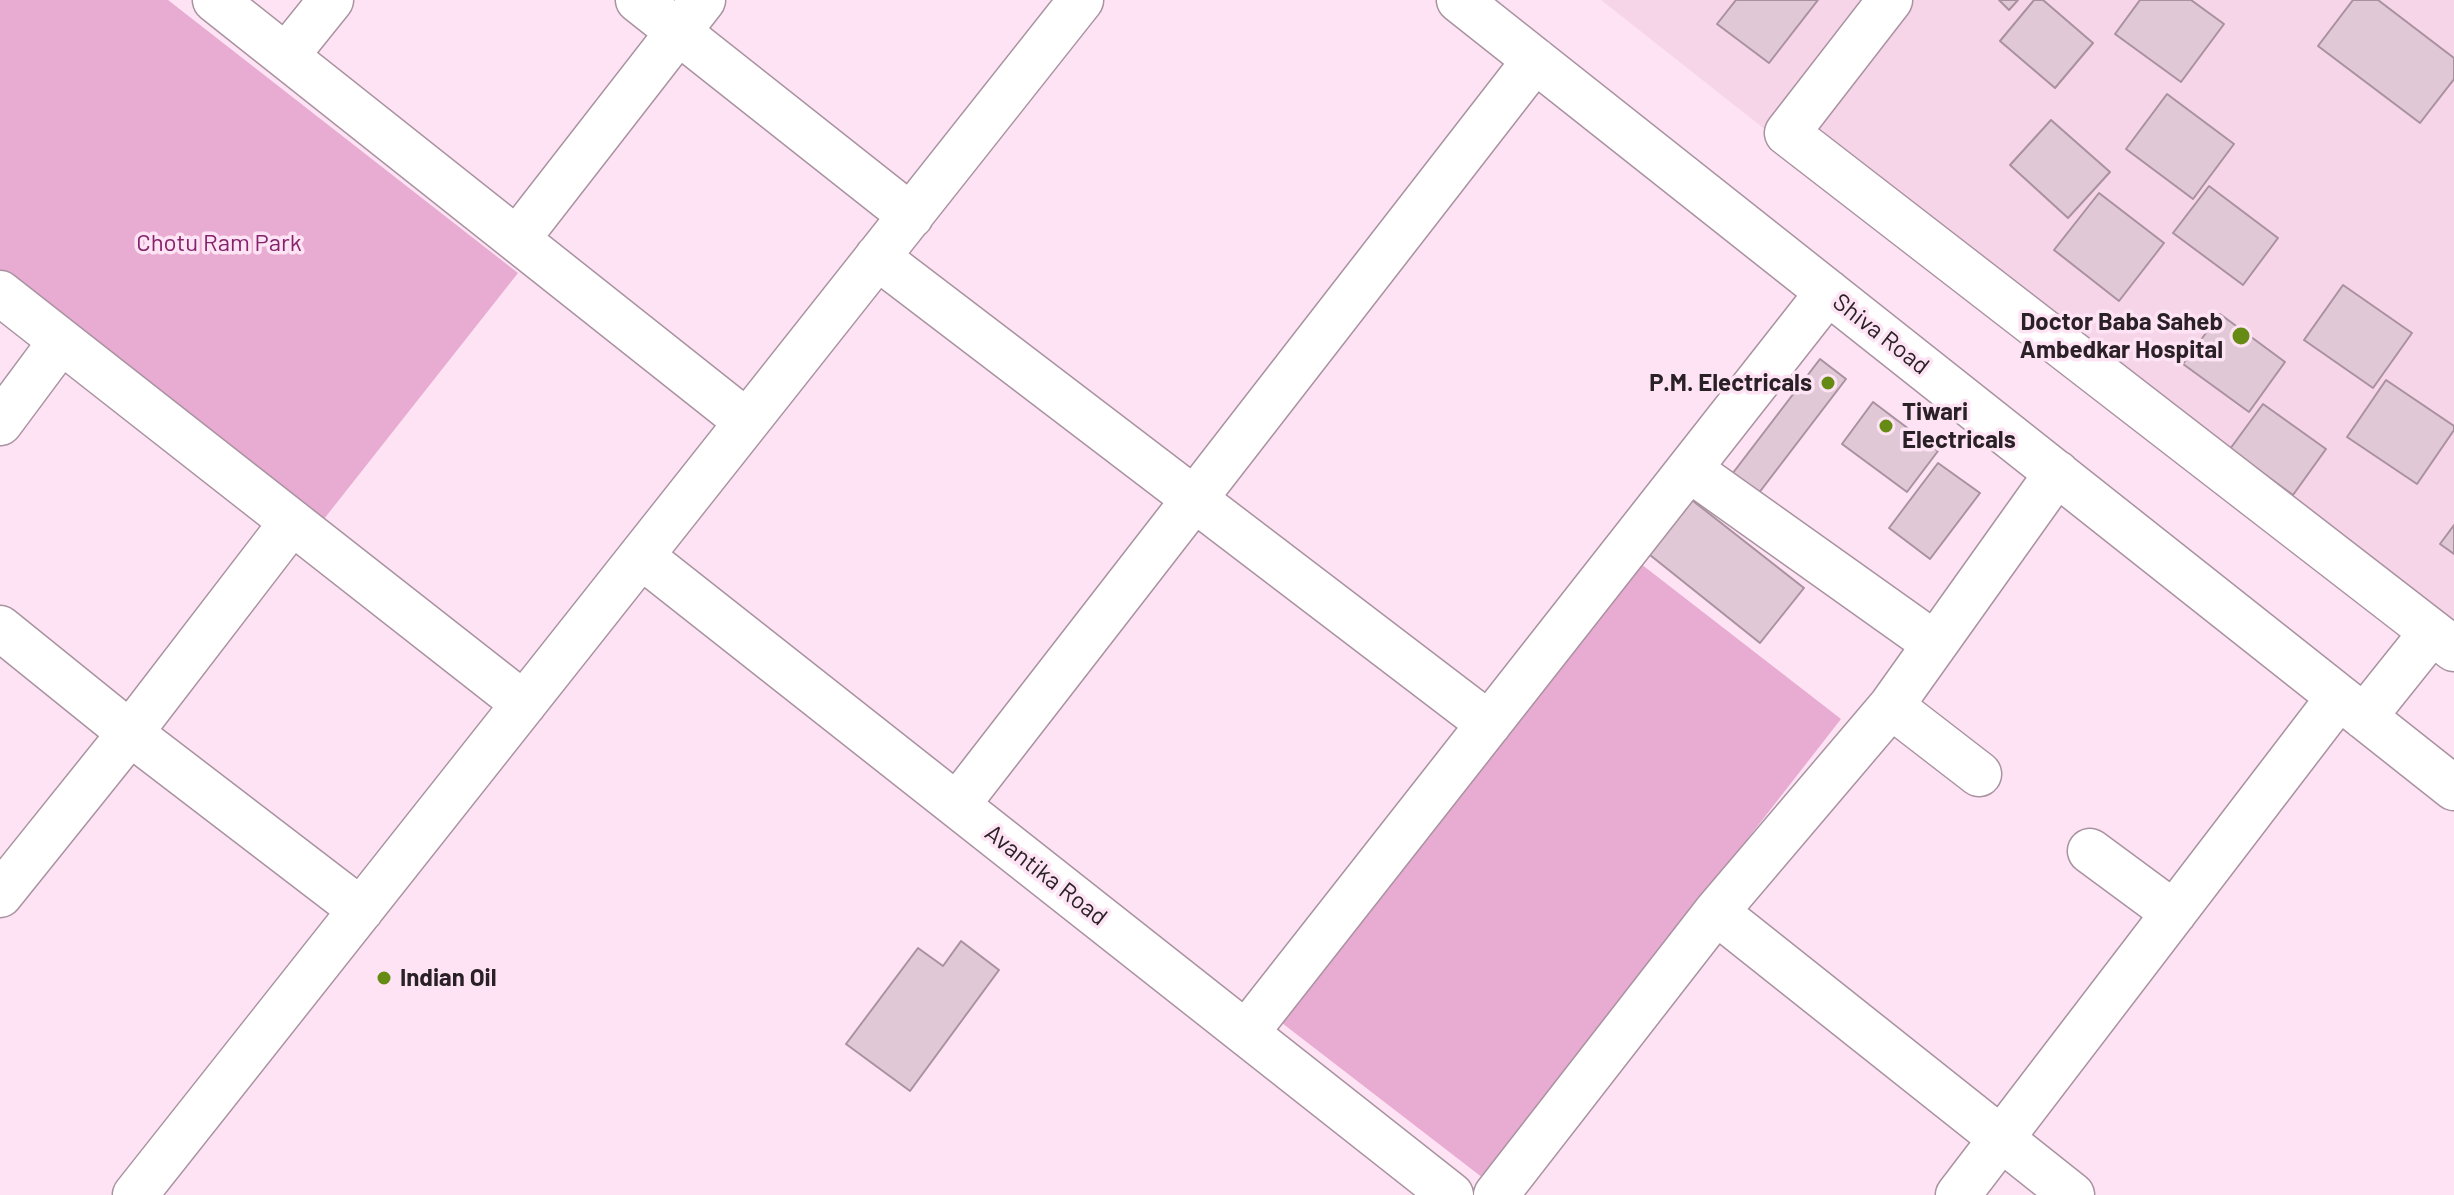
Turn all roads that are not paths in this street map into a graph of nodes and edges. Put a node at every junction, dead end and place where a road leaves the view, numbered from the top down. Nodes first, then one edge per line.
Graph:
1 (215, 0) edge
2 (331, 0) edge
3 (638, 0) edge
4 (1081, 0) edge
5 (1459, 0) edge
6 (1890, 0) edge
7 (691, 16) edge
8 (286, 56) junction
9 (1535, 60) junction
10 (911, 216) junction
11 (518, 238) junction
12 (877, 257) junction
13 (1828, 292) junction
14 (0, 293) edge
15 (61, 341) junction
16 (747, 422) junction
17 (0, 423) edge
18 (1689, 469) junction
19 (2057, 473) junction
20 (1194, 499) junction
21 (292, 522) junction
22 (641, 556) junction
23 (0, 628) edge
24 (2443, 641) edge
25 (1935, 644) junction
26 (524, 704) junction
27 (1891, 706) junction
28 (2351, 707) junction
29 (1489, 724) junction
30 (130, 733) junction
31 (1979, 774) dead end
32 (2454, 788) edge
33 (957, 805) junction
34 (2090, 851) dead end
35 (0, 895) edge
36 (361, 910) junction
37 (1716, 912) junction
38 (2174, 913) junction
39 (1246, 1033) junction
40 (2001, 1138) junction
41 (135, 1195) edge
42 (1451, 1195) edge
43 (1496, 1195) edge
44 (1958, 1195) edge
45 (2072, 1195) edge

1 - 8 street
2 - 8 street
3 - 7 street
4 - 10 street
5 - 9 street, Shiva Road
6 - 24 street
7 - 10 street
7 - 11 street
8 - 11 street
9 - 13 street, Shiva Road
9 - 20 street
10 - 12 street
11 - 16 street
12 - 16 street
12 - 20 street
13 - 18 street
13 - 19 street, Shiva Road
14 - 15 street
15 - 17 street
15 - 21 street
16 - 22 street
18 - 25 street
18 - 29 street
19 - 25 street
19 - 28 street, Shiva Road
20 - 29 street
20 - 33 street
21 - 26 street
21 - 30 street
22 - 26 street
22 - 33 street, Avantika Road
23 - 30 street
24 - 28 street
25 - 27 street
26 - 36 street
27 - 31 street
27 - 37 street
28 - 32 street, Shiva Road
28 - 38 street
29 - 39 street
30 - 35 street
30 - 36 street
33 - 39 street, Avantika Road
34 - 38 street
36 - 41 street
37 - 40 street
37 - 43 street
38 - 40 street
39 - 42 street, Avantika Road
40 - 44 street
40 - 45 street

